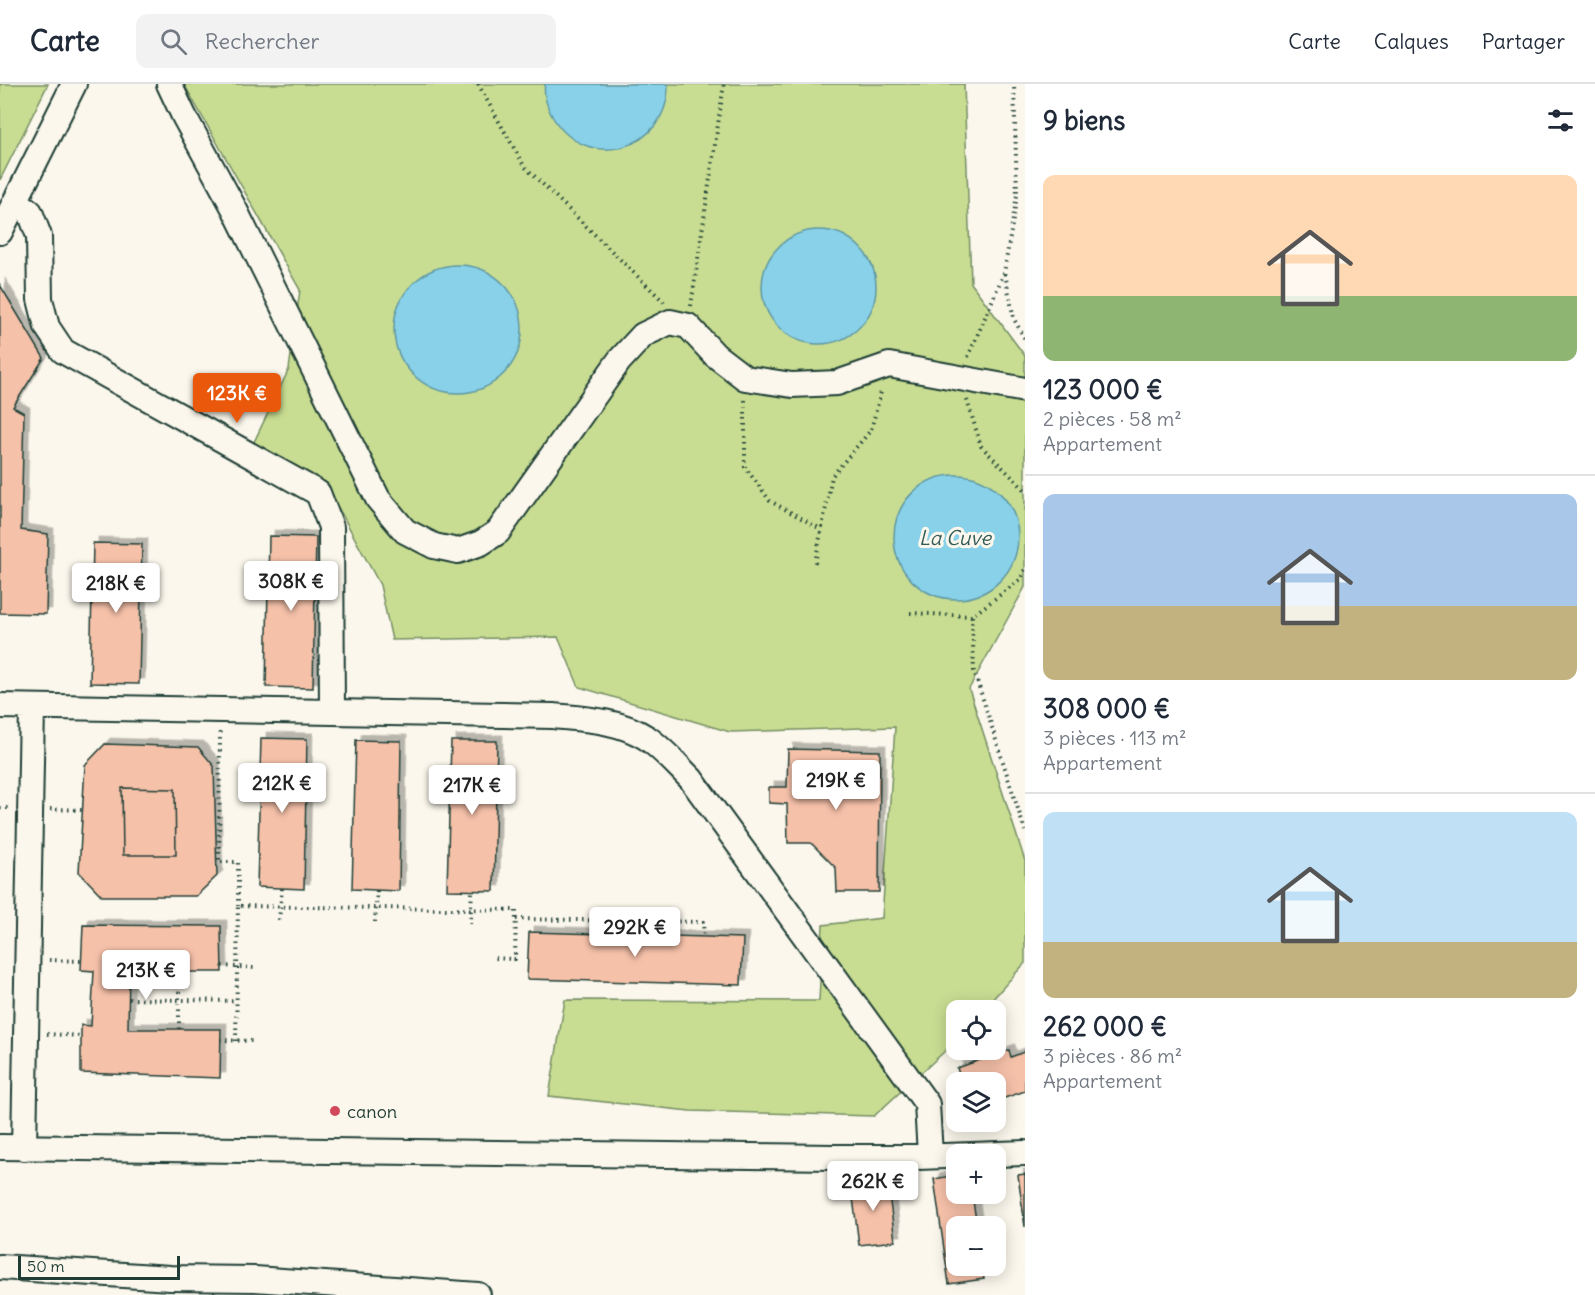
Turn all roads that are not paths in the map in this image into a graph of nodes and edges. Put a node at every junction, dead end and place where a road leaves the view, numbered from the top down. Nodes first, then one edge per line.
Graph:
1 (74, 84) edge
2 (170, 84) edge
3 (16, 201) junction
4 (0, 232) edge
5 (1025, 390) edge
6 (0, 706) edge
7 (32, 707) junction
8 (332, 712) junction
9 (12, 1147) edge
10 (1025, 1153) edge
11 (930, 1155) junction
12 (0, 1267) edge
13 (478, 1295) edge

1 - 3 street
2 - 5 street
3 - 4 street
3 - 8 street
6 - 7 street
7 - 8 street
7 - 9 street
8 - 11 street
9 - 11 street
10 - 11 street
12 - 13 street

